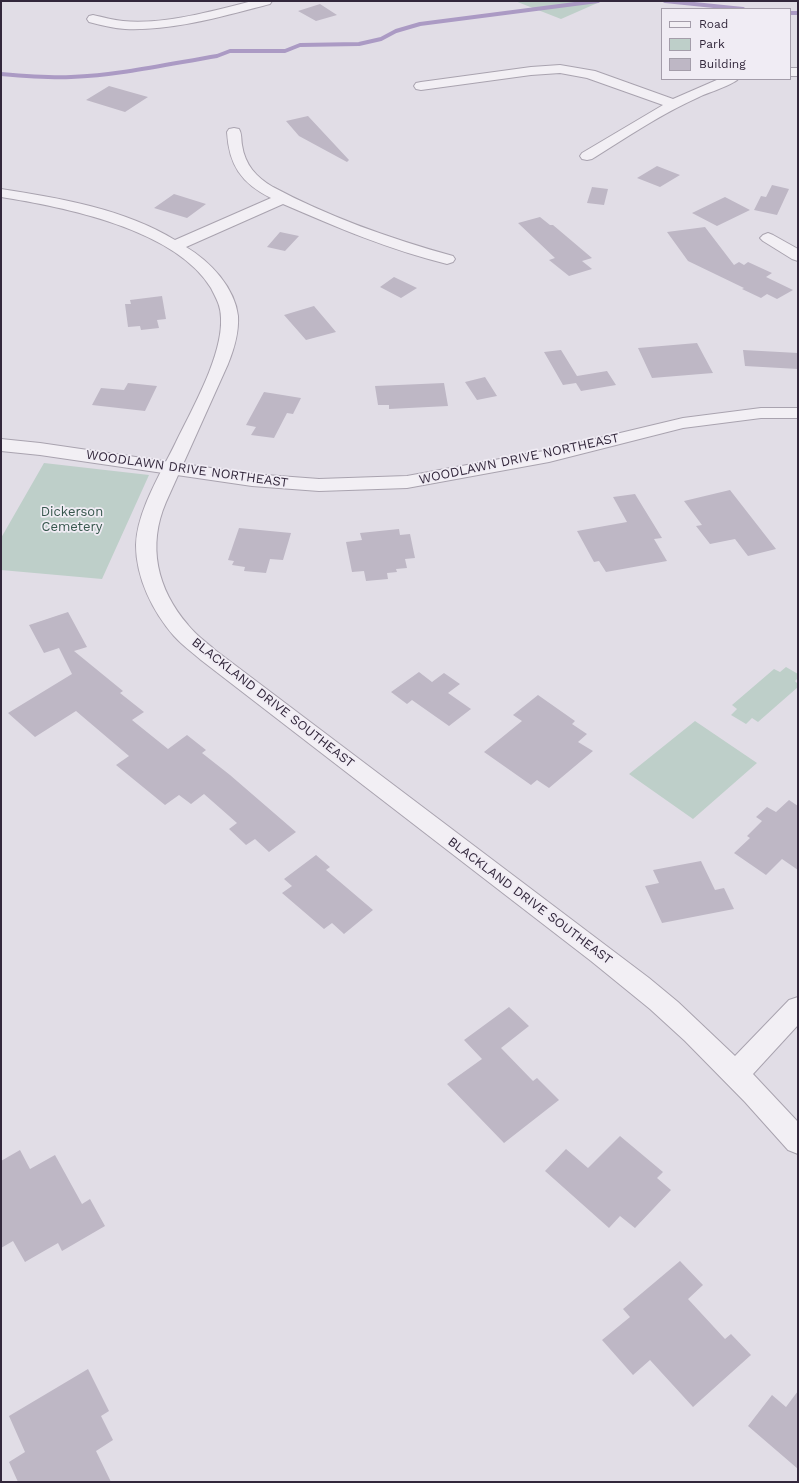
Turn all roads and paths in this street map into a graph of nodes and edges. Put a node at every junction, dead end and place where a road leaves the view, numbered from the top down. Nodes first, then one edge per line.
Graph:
1 (266, 1) edge
2 (93, 19) dead end
3 (729, 80) edge
4 (421, 86) dead end
5 (674, 104) junction
6 (234, 132) dead end
7 (587, 156) dead end
8 (1, 193) edge
9 (283, 198) junction
10 (768, 238) dead end
11 (176, 246) junction
12 (798, 256) edge
13 (447, 259) dead end
14 (798, 413) edge
15 (1, 445) edge
16 (172, 468) junction
17 (798, 1008) edge
18 (735, 1074) junction
19 (798, 1141) edge

1 - 2 street
3 - 5 street
4 - 5 street
5 - 7 street
6 - 9 street
8 - 11 street, BLACKLAND DRIVE SOUTHEAST
9 - 11 street
9 - 13 street
10 - 12 street
11 - 16 street, BLACKLAND DRIVE SOUTHEAST
14 - 16 street, WOODLAWN DRIVE NORTHEAST
15 - 16 street, WOODLAWN DRIVE NORTHEAST
16 - 18 street, BLACKLAND DRIVE SOUTHEAST
17 - 18 street
18 - 19 street, BLACKLAND DRIVE SOUTHEAST

